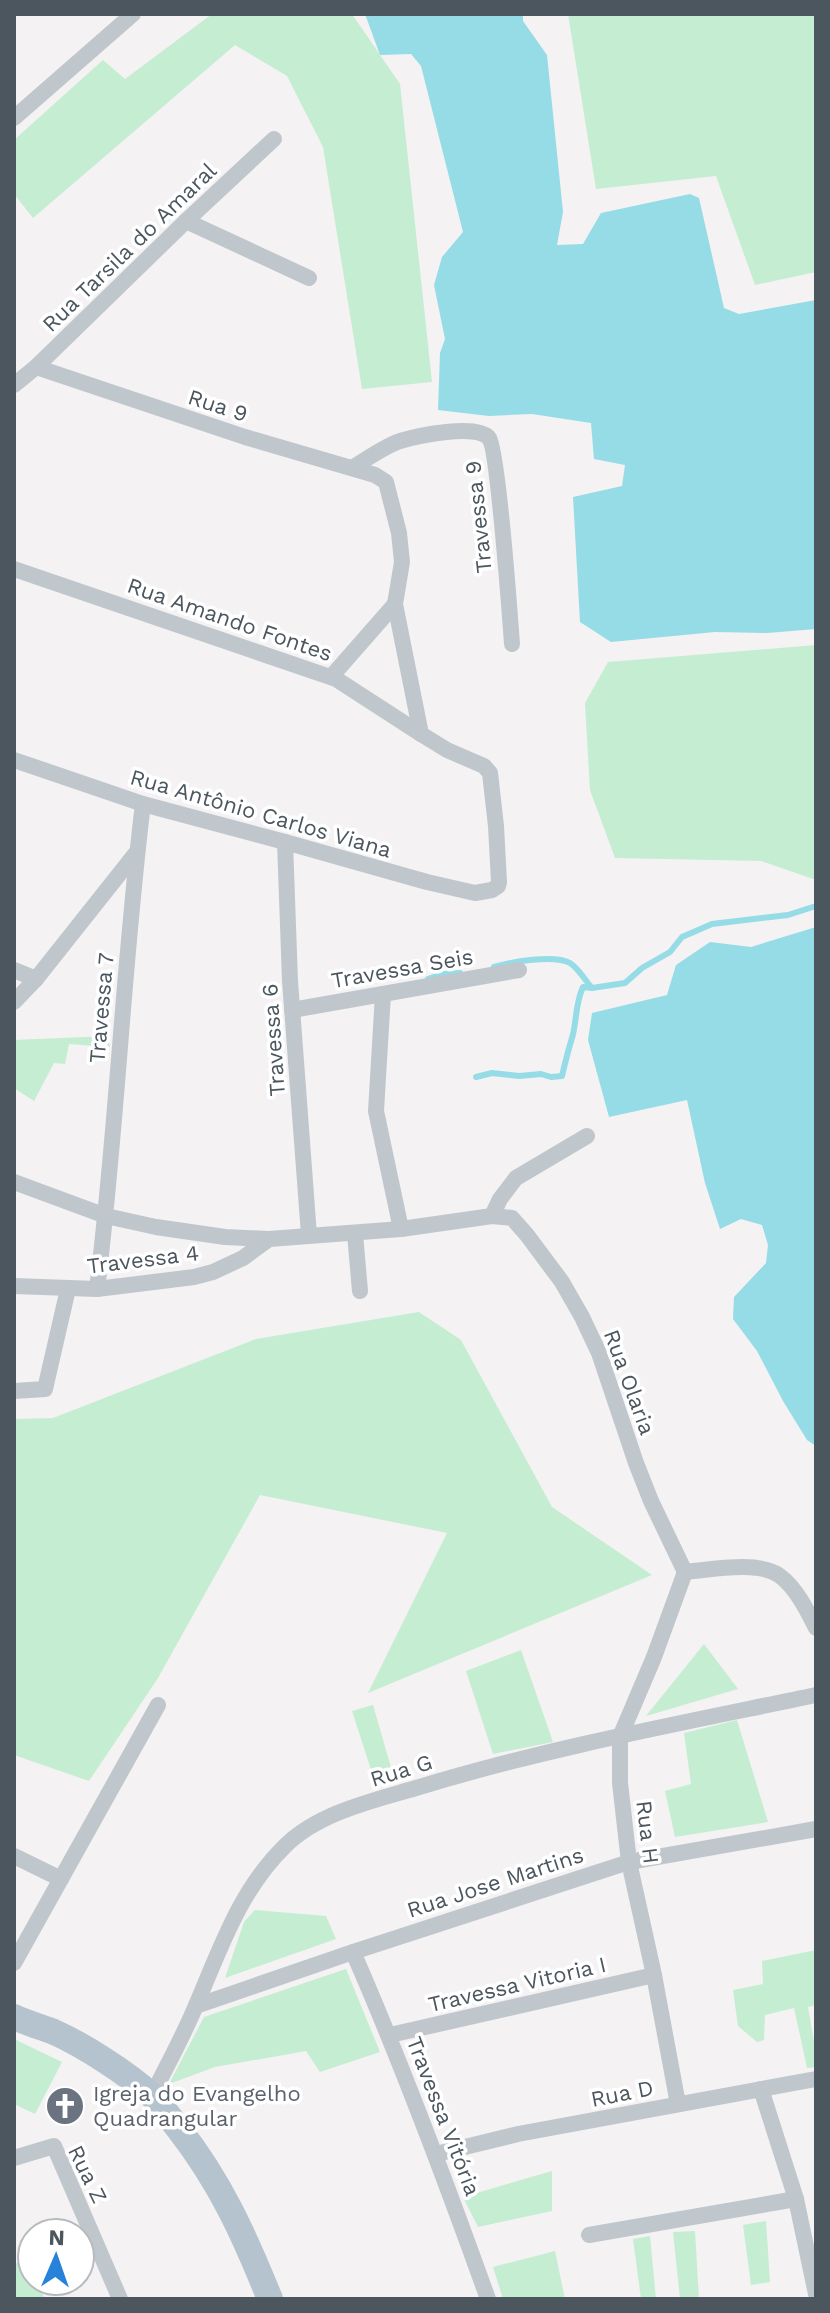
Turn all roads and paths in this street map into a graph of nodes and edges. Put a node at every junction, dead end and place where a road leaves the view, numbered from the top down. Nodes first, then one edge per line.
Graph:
1 (133, 14) edge
2 (14, 118) edge
3 (274, 139) dead end
4 (186, 221) junction
5 (309, 278) dead end
6 (36, 367) junction
7 (14, 385) edge
8 (352, 468) junction
9 (14, 569) edge
10 (395, 604) junction
11 (512, 644) dead end
12 (331, 677) junction
13 (421, 734) junction
14 (14, 760) edge
15 (143, 804) junction
16 (285, 842) junction
17 (137, 852) junction
18 (498, 886) joint
19 (14, 970) edge
20 (519, 970) dead end
21 (36, 979) junction
22 (383, 994) junction
23 (14, 1002) edge
24 (292, 1010) junction
25 (587, 1136) dead end
26 (14, 1182) edge
27 (106, 1216) junction
28 (492, 1216) junction
29 (401, 1229) junction
30 (355, 1234) junction
31 (309, 1235) junction
32 (269, 1239) junction
33 (14, 1286) edge
34 (68, 1289) junction
35 (97, 1289) junction
36 (360, 1291) dead end
37 (14, 1391) edge
38 (685, 1572) junction
39 (816, 1628) edge
40 (816, 1695) edge
41 (158, 1705) dead end
42 (620, 1737) junction
43 (816, 1829) edge
44 (14, 1856) edge
45 (629, 1862) junction
46 (61, 1879) junction
47 (353, 1952) junction
48 (14, 1963) edge
49 (654, 1975) junction
50 (196, 2006) junction
51 (14, 2017) edge
52 (390, 2035) junction
53 (816, 2079) edge
54 (761, 2089) junction
55 (152, 2096) junction
56 (678, 2104) junction
57 (436, 2154) junction
58 (14, 2158) edge
59 (796, 2199) junction
60 (589, 2235) dead end
61 (816, 2294) edge
62 (120, 2299) edge
63 (270, 2299) edge
64 (488, 2299) edge

1 - 2 street
3 - 4 street, Rua Tarsila do Amaral
4 - 5 street
4 - 6 street, Rua Tarsila do Amaral
6 - 7 street, Rua Tarsila do Amaral
6 - 8 street, Rua 9
8 - 10 street, Rua 9
8 - 11 street, Travessa 9
9 - 12 street, Rua Amando Fontes
10 - 12 street
10 - 13 street
12 - 13 street, Rua Amando Fontes
13 - 18 street, Rua Amando Fontes
14 - 15 street, Rua Antônio Carlos Viana
15 - 16 street, Rua Antônio Carlos Viana
15 - 17 street, Travessa 7
16 - 18 street, Rua Antônio Carlos Viana
16 - 24 street, Travessa 6
17 - 21 street
17 - 27 street, Travessa 7
19 - 21 street
20 - 22 street, Travessa Seis
21 - 23 street
22 - 24 street, Travessa Seis
22 - 29 street
24 - 31 street, Travessa 6
25 - 28 street
26 - 27 street
27 - 32 street
27 - 35 street, Travessa 7
28 - 29 street
28 - 38 street, Rua Olaria
29 - 30 street
30 - 31 street
30 - 36 street
31 - 32 street
32 - 35 street, Travessa 4
33 - 34 street, Travessa 4
34 - 35 street, Travessa 4
34 - 37 street
38 - 39 street
38 - 42 street, Rua H
40 - 42 street, Rua G
41 - 46 street
42 - 45 street, Rua H
42 - 50 street, Rua G
43 - 45 street, Rua Jose Martins
44 - 46 street
45 - 47 street, Rua Jose Martins
45 - 49 street, Rua H
46 - 48 street
47 - 50 street, Rua Jose Martins
47 - 52 street, Travessa Vitória
49 - 52 street, Travessa Vitoria I
49 - 56 street, Rua H
50 - 55 street, Rua G
51 - 55 main road
52 - 57 street, Travessa Vitória
53 - 54 street, Rua D
54 - 56 street, Rua D
54 - 59 street
55 - 63 main road
56 - 57 street, Rua D
57 - 64 street, Travessa Vitória
58 - 62 street, Rua Z
59 - 60 street
59 - 61 street

